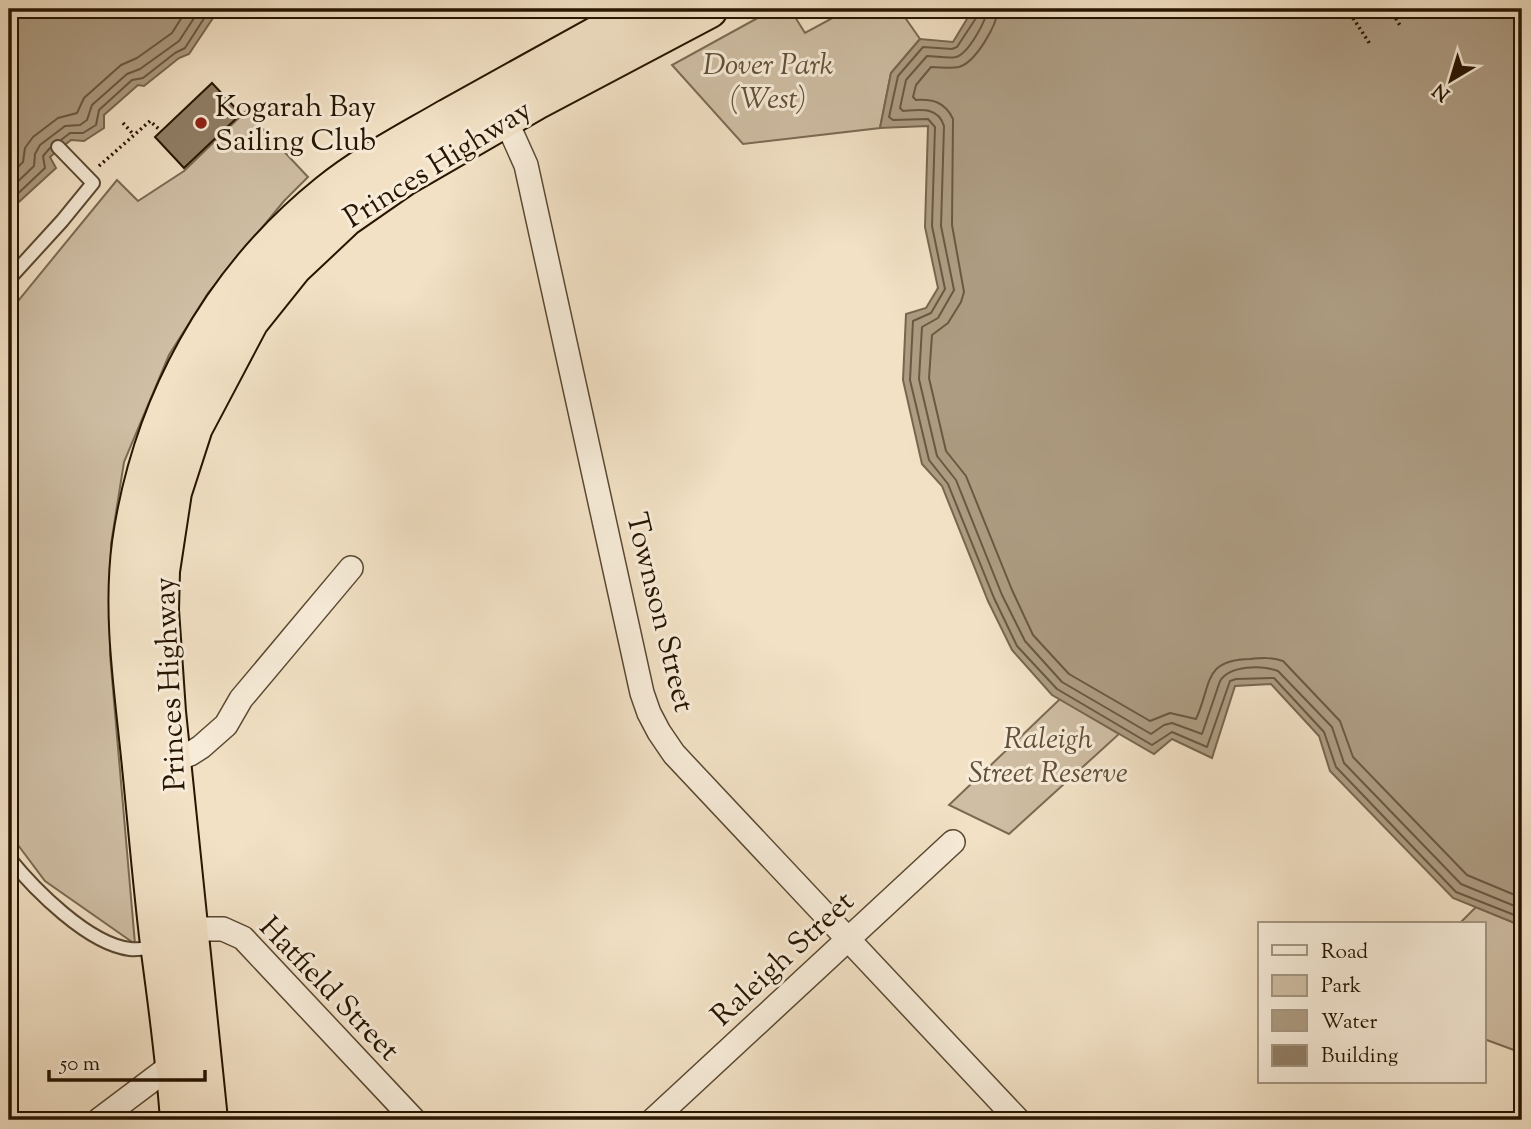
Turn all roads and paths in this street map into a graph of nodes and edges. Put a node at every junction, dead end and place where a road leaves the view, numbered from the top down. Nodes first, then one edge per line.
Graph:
1 (646, 9) edge
2 (708, 9) edge
3 (1347, 9) edge
4 (1368, 9) edge
5 (1390, 9) edge
6 (1353, 19) junction
7 (1401, 27) dead end
8 (1370, 44) dead end
9 (502, 119) junction
10 (123, 123) dead end
11 (161, 131) dead end
12 (134, 135) junction
13 (58, 147) dead end
14 (87, 176) junction
15 (9, 279) edge
16 (351, 568) dead end
17 (172, 761) junction
18 (953, 842) dead end
19 (9, 858) edge
20 (175, 938) junction
21 (849, 939) junction
22 (176, 1062) junction
23 (99, 1120) edge
24 (180, 1120) edge
25 (208, 1120) edge
26 (414, 1120) edge
27 (653, 1120) edge
28 (1018, 1120) edge

1 - 20 highway, Princes Highway
2 - 9 highway, Princes Highway
3 - 6 path
4 - 6 path
5 - 7 path
6 - 8 path
9 - 17 highway, Princes Highway
9 - 21 street, Townson Street
10 - 12 path
11 - 12 path
12 - 14 path
13 - 14 lane
14 - 15 lane
16 - 17 street
17 - 20 highway, Princes Highway
18 - 21 street, Raleigh Street
19 - 20 lane
20 - 22 highway, Princes Highway
20 - 25 highway, Princes Highway
20 - 26 street, Hatfield Street
21 - 27 street, Raleigh Street
21 - 28 street, Townson Street
22 - 23 street
22 - 24 highway, Princes Highway

